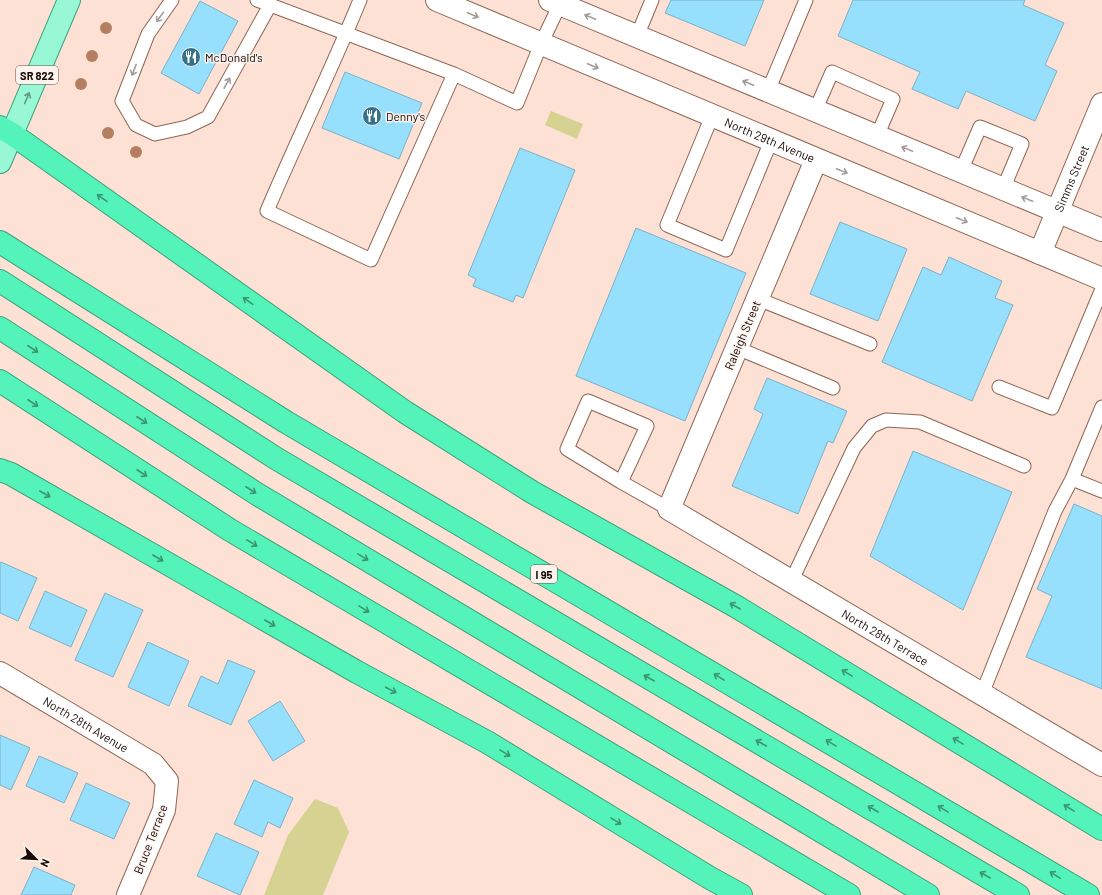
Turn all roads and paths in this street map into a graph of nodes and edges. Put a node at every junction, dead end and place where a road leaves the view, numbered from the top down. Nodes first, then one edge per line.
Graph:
1 (69, 0) edge
2 (172, 0) edge
3 (257, 0) edge
4 (360, 0) edge
5 (437, 0) edge
6 (652, 0) edge
7 (806, 0) edge
8 (555, 2) edge
9 (270, 5) junction
10 (346, 34) junction
11 (637, 36) junction
12 (541, 44) junction
13 (454, 74) junction
14 (768, 91) junction
15 (1102, 104) edge
16 (815, 111) junction
17 (712, 116) junction
18 (6, 131) edge
19 (877, 136) junction
20 (771, 141) junction
21 (816, 160) junction
22 (0, 162) edge
23 (961, 171) junction
24 (1003, 189) junction
25 (1058, 211) junction
26 (1102, 230) edge
27 (2, 244) edge
28 (1040, 253) junction
29 (1102, 279) edge
30 (0, 281) edge
31 (1102, 289) edge
32 (758, 298) junction
33 (0, 328) edge
34 (870, 344) dead end
35 (737, 348) junction
36 (0, 381) edge
37 (1000, 387) dead end
38 (833, 388) dead end
39 (1102, 407) edge
40 (1024, 466) dead end
41 (4, 473) edge
42 (1072, 479) junction
43 (621, 482) junction
44 (1102, 491) edge
45 (669, 509) junction
46 (791, 582) junction
47 (0, 673) edge
48 (982, 694) junction
49 (1102, 765) edge
50 (167, 781) joint
51 (1102, 829) edge
52 (128, 895) edge
53 (741, 895) edge
54 (849, 895) edge
55 (928, 895) edge
56 (1018, 895) edge
57 (1088, 895) edge

18 -> 1 main road, SR 822
2 -> 9 lane
3 - 9 lane
4 - 10 lane
5 -> 12 street, North 29th Avenue
6 - 11 lane
7 - 14 lane
11 -> 8 street
8 - 12 lane
9 - 10 lane
10 - 13 lane
10 - 13 lane
14 -> 11 street
12 - 13 lane
12 -> 17 street, North 29th Avenue
14 - 16 street
15 - 25 street, Simms Street
16 - 19 street
16 - 19 lane
17 - 20 street, North 29th Avenue
17 - 20 lane
18 - 22 main road, SR 822
51 -> 18 highway
23 -> 19 street
20 - 21 street, North 29th Avenue
21 -> 28 street, North 29th Avenue
21 - 32 street, Raleigh Street
23 - 24 street
23 - 24 lane
25 -> 24 street
25 - 26 street
25 - 28 street, Simms Street
57 -> 27 highway, I 95
28 - 29 street, North 29th Avenue
56 -> 30 highway
31 - 37 lane
32 - 34 lane
32 - 35 street, Raleigh Street
33 -> 55 highway
35 - 38 lane
35 - 45 street, Raleigh Street
36 -> 54 highway
39 - 42 lane
40 - 46 lane
41 -> 53 highway
42 - 44 lane
42 - 48 lane
43 - 43 lane
43 - 45 lane
45 - 46 street, North 28th Terrace
46 - 48 street, North 28th Terrace
47 - 50 street, North 28th Avenue
48 - 49 street, North 28th Terrace
50 - 52 street, Bruce Terrace

